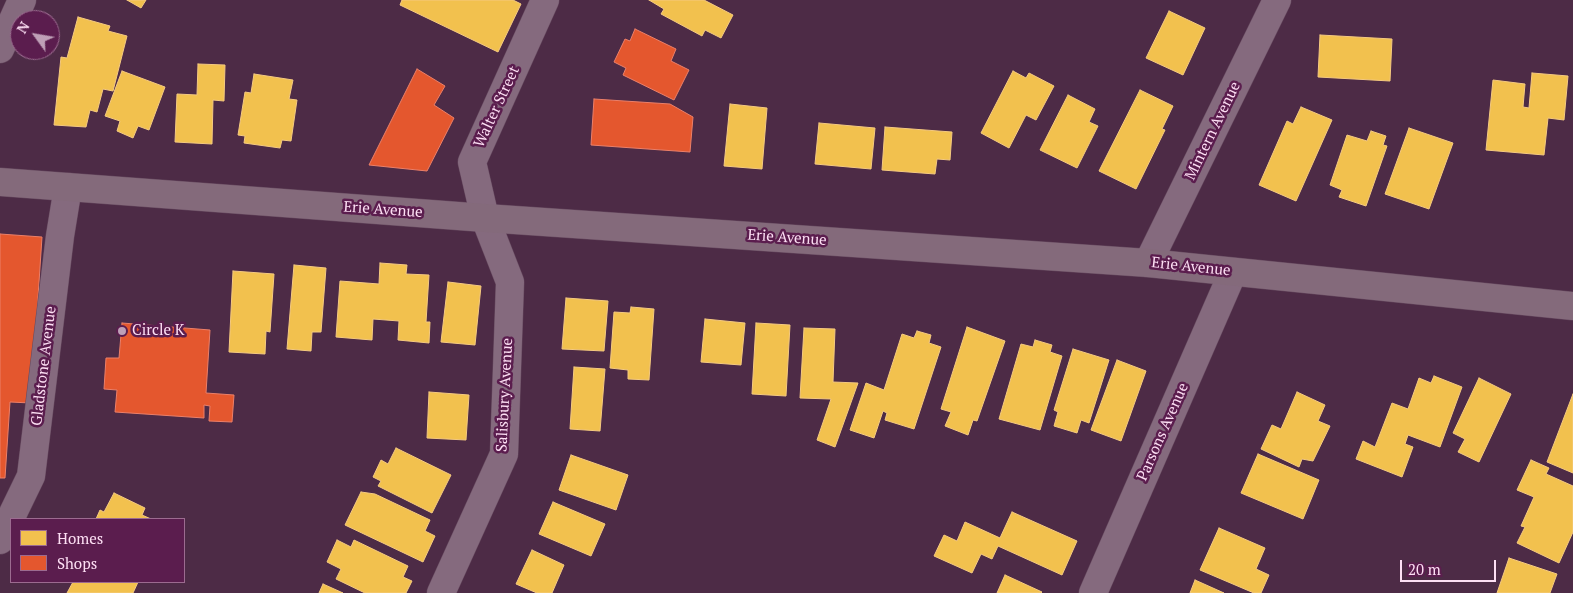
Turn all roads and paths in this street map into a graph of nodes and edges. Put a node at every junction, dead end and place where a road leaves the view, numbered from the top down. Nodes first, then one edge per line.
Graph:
1 (22, 0) edge
2 (546, 0) edge
3 (1277, 0) edge
4 (0, 49) edge
5 (0, 182) edge
6 (68, 187) junction
7 (485, 218) junction
8 (1148, 263) junction
9 (1233, 272) junction
10 (1573, 306) edge
11 (10, 518) edge
12 (10, 519) edge
13 (0, 540) edge
14 (441, 593) edge
15 (1093, 593) edge

1 - 4 street
2 - 7 street, Walter Street
3 - 8 street, Mintern Avenue
5 - 6 main road, Erie Avenue
6 - 7 main road, Erie Avenue
6 - 11 street, Gladstone Avenue
7 - 8 main road, Erie Avenue
7 - 14 street, Salisbury Avenue
8 - 9 main road, Erie Avenue
9 - 10 main road, Erie Avenue
9 - 15 street, Parsons Avenue
12 - 13 street, Gladstone Avenue

